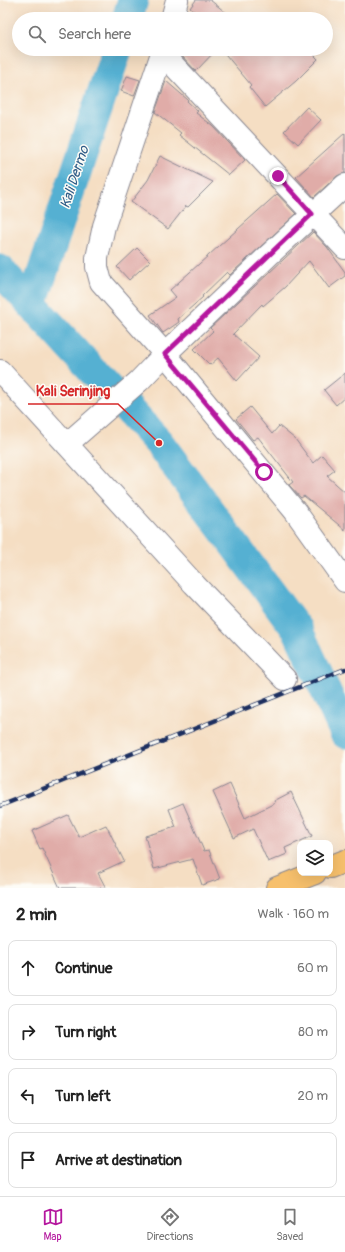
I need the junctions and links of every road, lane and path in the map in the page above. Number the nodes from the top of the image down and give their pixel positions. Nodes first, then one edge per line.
1 (177, 0) edge
2 (174, 12) edge
3 (161, 56) edge
4 (168, 56) edge
5 (345, 185) edge
6 (312, 214) junction
7 (345, 248) edge
8 (165, 354) junction
9 (4, 382) edge
10 (67, 444) junction
11 (345, 581) edge
12 (285, 679) dead end
13 (345, 861) edge
14 (333, 866) edge
15 (307, 876) edge
16 (277, 888) edge

1 - 2 street
3 - 8 street
4 - 6 street
5 - 6 street
6 - 7 street
6 - 8 street
8 - 10 street
8 - 11 street
9 - 10 street
10 - 12 street
13 - 14 highway
15 - 16 highway

